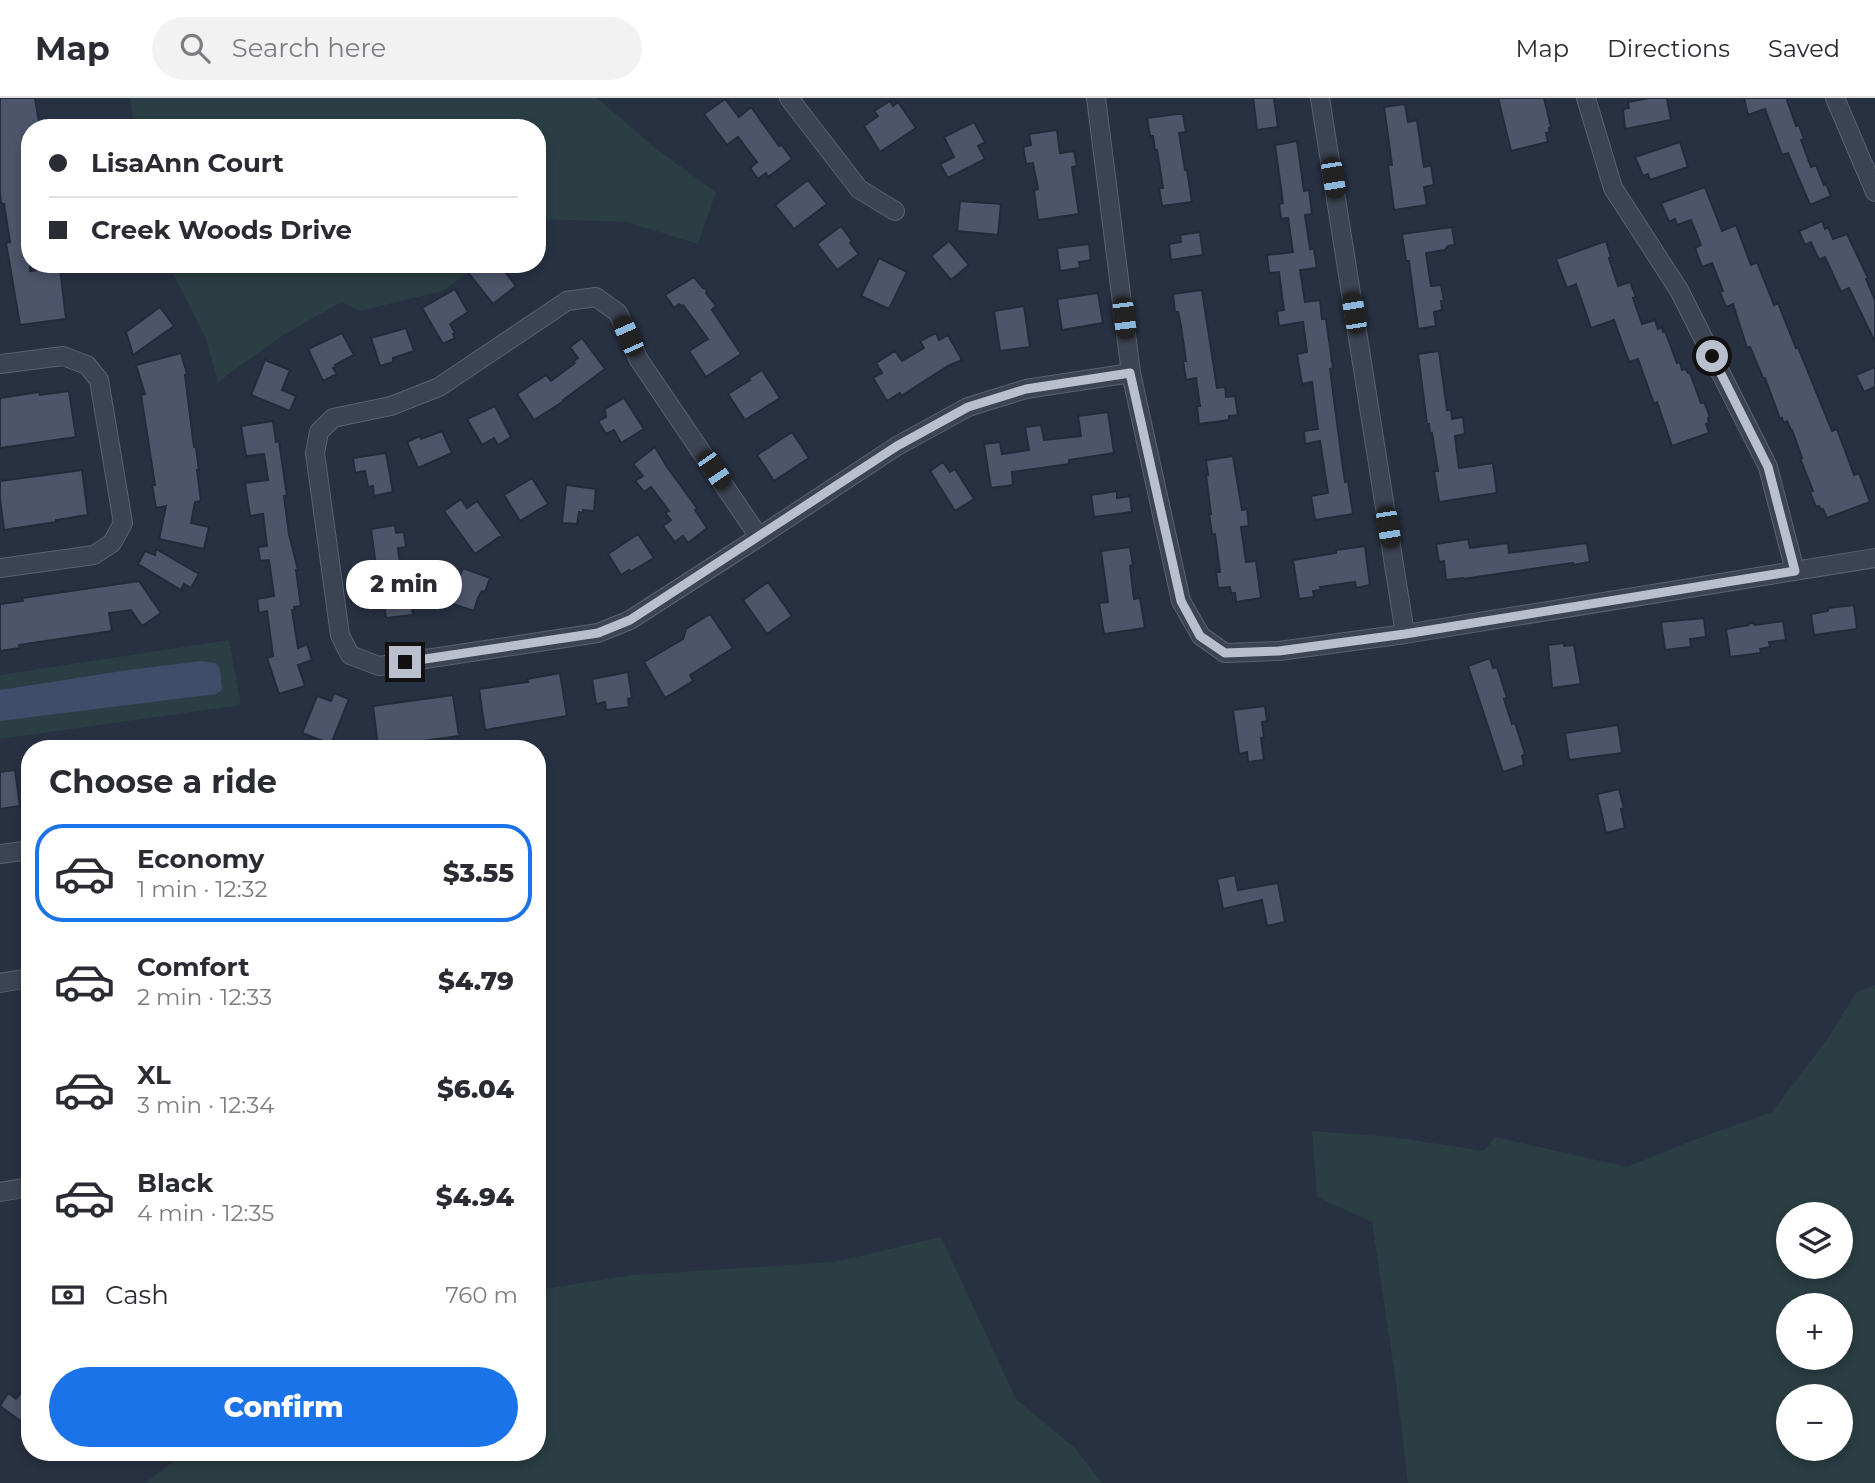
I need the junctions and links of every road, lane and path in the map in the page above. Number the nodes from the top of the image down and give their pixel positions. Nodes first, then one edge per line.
1 (789, 98) edge
2 (1096, 98) edge
3 (1320, 98) edge
4 (1586, 98) edge
5 (1835, 98) edge
6 (1875, 192) edge
7 (895, 211) dead end
8 (0, 364) edge
9 (1130, 373) junction
10 (759, 537) junction
11 (1875, 558) edge
12 (0, 568) edge
13 (1795, 571) junction
14 (1405, 634) junction
15 (21, 851) edge
16 (0, 854) edge
17 (21, 980) edge
18 (0, 983) edge
19 (21, 1188) edge
20 (0, 1192) edge

1 - 7 street
2 - 9 street
3 - 14 street
4 - 13 street
5 - 6 street
8 - 12 street
9 - 10 street
9 - 14 street
10 - 10 street
11 - 13 street
13 - 14 street
15 - 16 street
17 - 18 street
19 - 20 street

